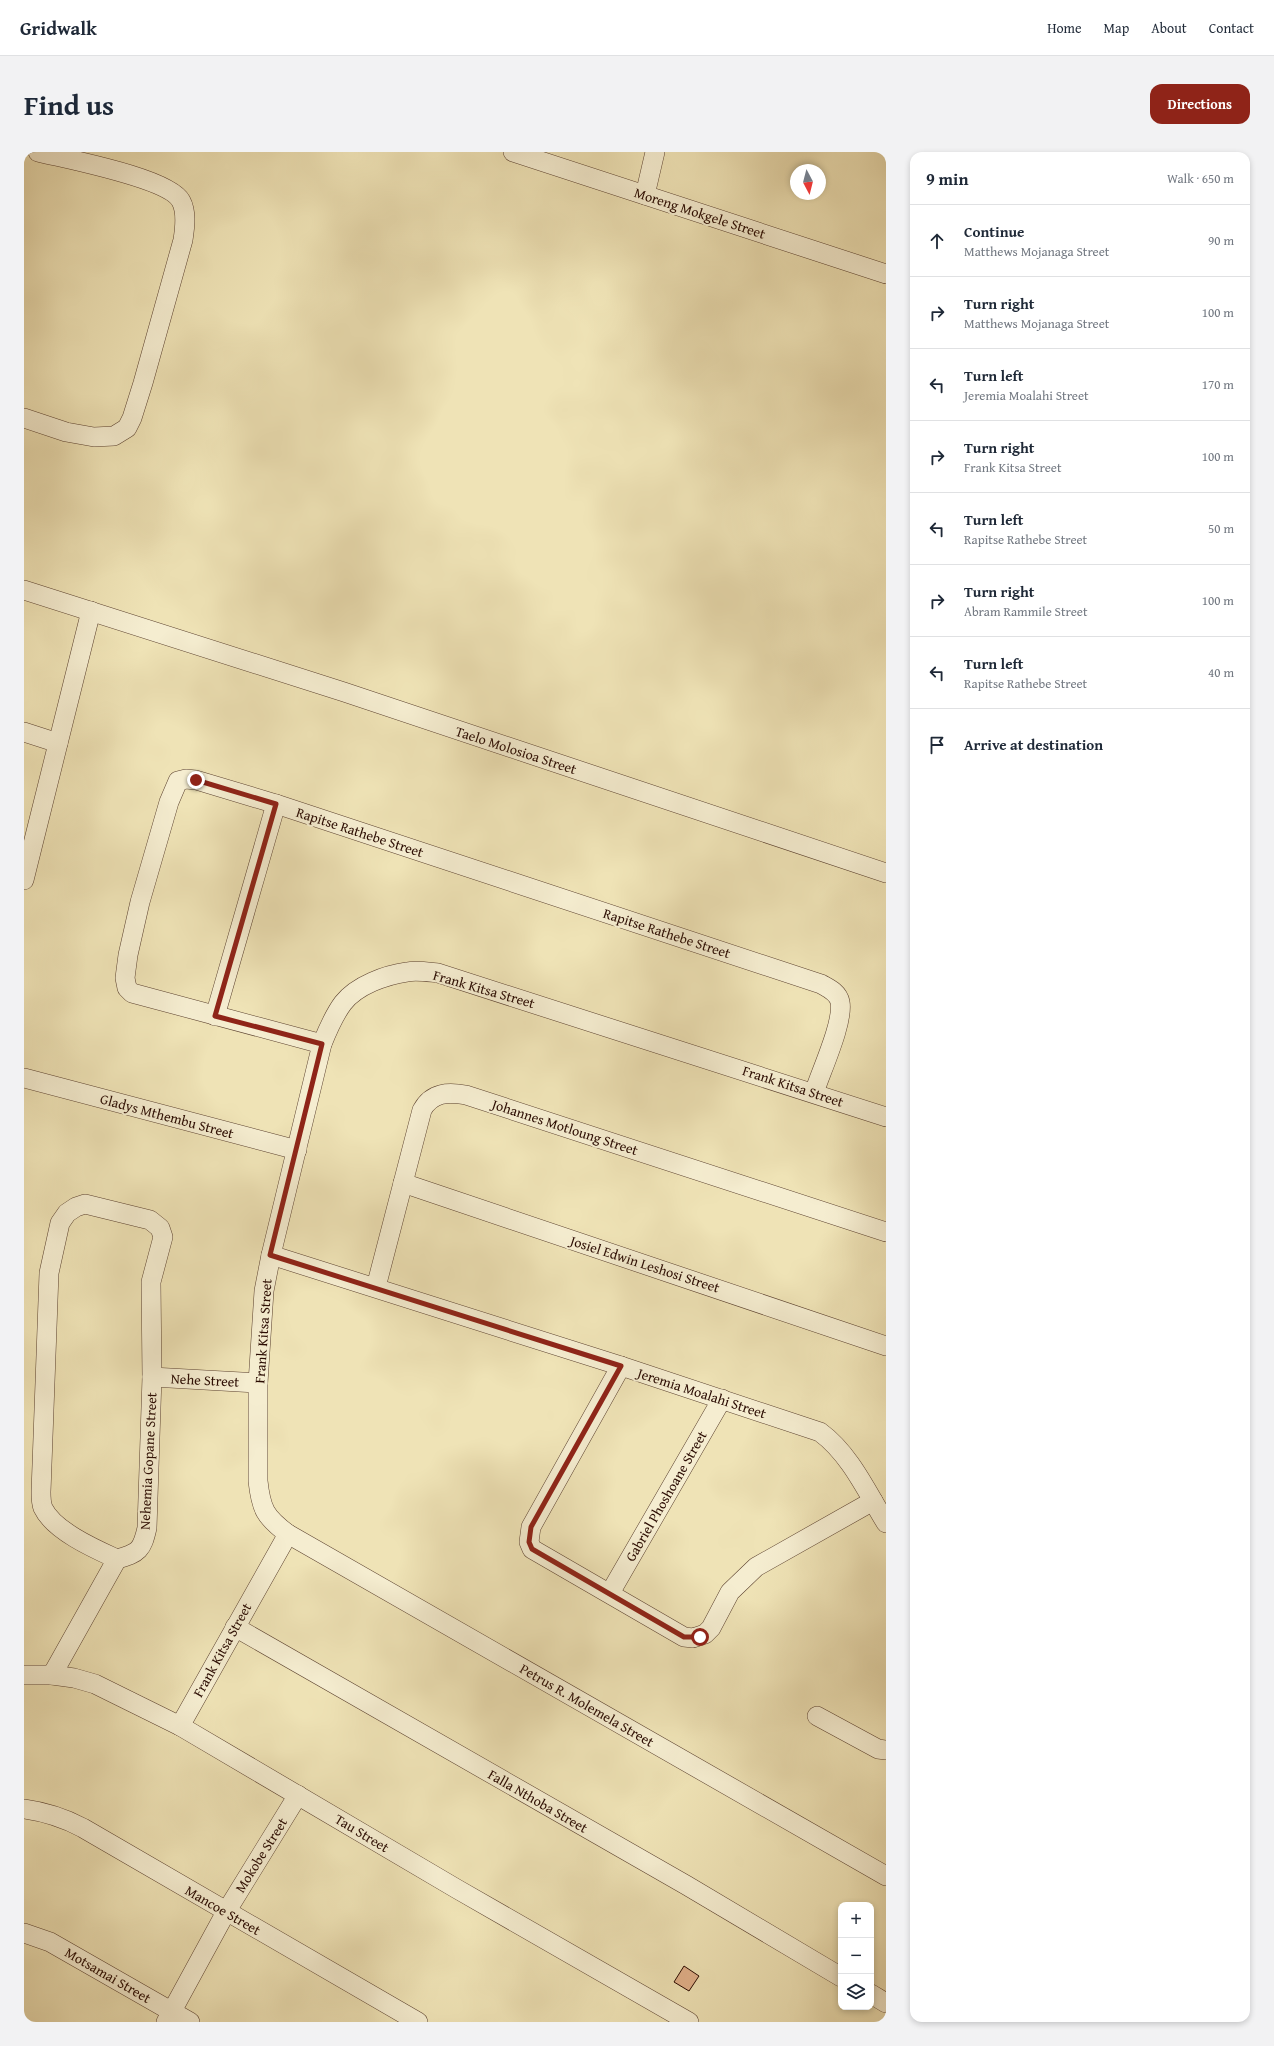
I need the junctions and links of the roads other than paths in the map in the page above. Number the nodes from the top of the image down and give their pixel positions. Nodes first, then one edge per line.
1 (38, 152) edge
2 (513, 152) edge
3 (655, 152) edge
4 (645, 194) junction
5 (886, 274) edge
6 (24, 418) edge
7 (24, 590) edge
8 (91, 611) junction
9 (24, 732) edge
10 (58, 743) junction
11 (276, 804) junction
12 (886, 872) edge
13 (24, 880) edge
14 (215, 1016) junction
15 (322, 1044) junction
16 (31, 1079) edge
17 (814, 1093) junction
18 (886, 1117) edge
19 (297, 1150) junction
20 (403, 1183) junction
21 (886, 1232) edge
22 (270, 1255) junction
23 (376, 1286) junction
24 (886, 1346) edge
25 (621, 1366) junction
26 (152, 1377) junction
27 (258, 1382) junction
28 (722, 1399) junction
29 (873, 1501) junction
30 (886, 1523) edge
31 (288, 1534) junction
32 (117, 1559) junction
33 (610, 1593) junction
34 (234, 1627) junction
35 (24, 1675) edge
36 (52, 1675) junction
37 (817, 1716) dead end
38 (180, 1726) junction
39 (886, 1750) edge
40 (298, 1795) junction
41 (24, 1809) edge
42 (886, 1876) edge
43 (226, 1912) junction
44 (24, 1933) edge
45 (838, 1975) edge
46 (874, 1996) edge
47 (886, 2003) edge
48 (169, 2017) edge
49 (190, 2022) edge
50 (418, 2022) edge
51 (689, 2022) edge

1 - 6 street
2 - 4 street, Moreng Mokgele Street
3 - 4 street
4 - 5 street, Moreng Mokgele Street
7 - 8 street, Taelo Molosioa Street
8 - 10 street
8 - 12 street, Taelo Molosioa Street
9 - 10 street
10 - 13 street
11 - 14 street
11 - 14 street, Rapitse Rathebe Street
11 - 17 street, Rapitse Rathebe Street
14 - 15 street, Rapitse Rathebe Street
15 - 17 street, Frank Kitsa Street
15 - 19 street, Frank Kitsa Street
16 - 19 street, Gladys Mthembu Street
17 - 18 street, Frank Kitsa Street
19 - 22 street, Frank Kitsa Street
20 - 21 street, Johannes Motloung Street
20 - 23 street, Johannes Motloung Street
20 - 24 street, Josiel Edwin Leshosi Street
22 - 23 street, Jeremia Moalahi Street
22 - 27 street, Frank Kitsa Street
23 - 25 street, Jeremia Moalahi Street
25 - 28 street, Jeremia Moalahi Street
25 - 33 street
26 - 27 street, Nehe Street
26 - 32 street, Nehemia Gopane Street
26 - 32 street, Nehemia Gopane Street
27 - 31 street, Frank Kitsa Street
28 - 29 street, Jeremia Moalahi Street
28 - 33 street, Gabriel Phoshoane Street
29 - 30 street, Jeremia Moalahi Street
29 - 33 street
31 - 34 street, Frank Kitsa Street
31 - 42 street, Petrus R. Molemela Street
32 - 36 street
34 - 38 street, Frank Kitsa Street
34 - 45 street, Falla Nthoba Street
35 - 36 street, Tau Street
36 - 38 street, Tau Street
37 - 39 street
38 - 40 street, Tau Street
40 - 43 street, Mokobe Street
40 - 51 street, Tau Street
41 - 43 street, Mancoe Street
43 - 48 street, Mokobe Street
43 - 50 street, Mancoe Street
44 - 48 street, Motsamai Street
46 - 47 street
48 - 49 street, Motsamai Street

